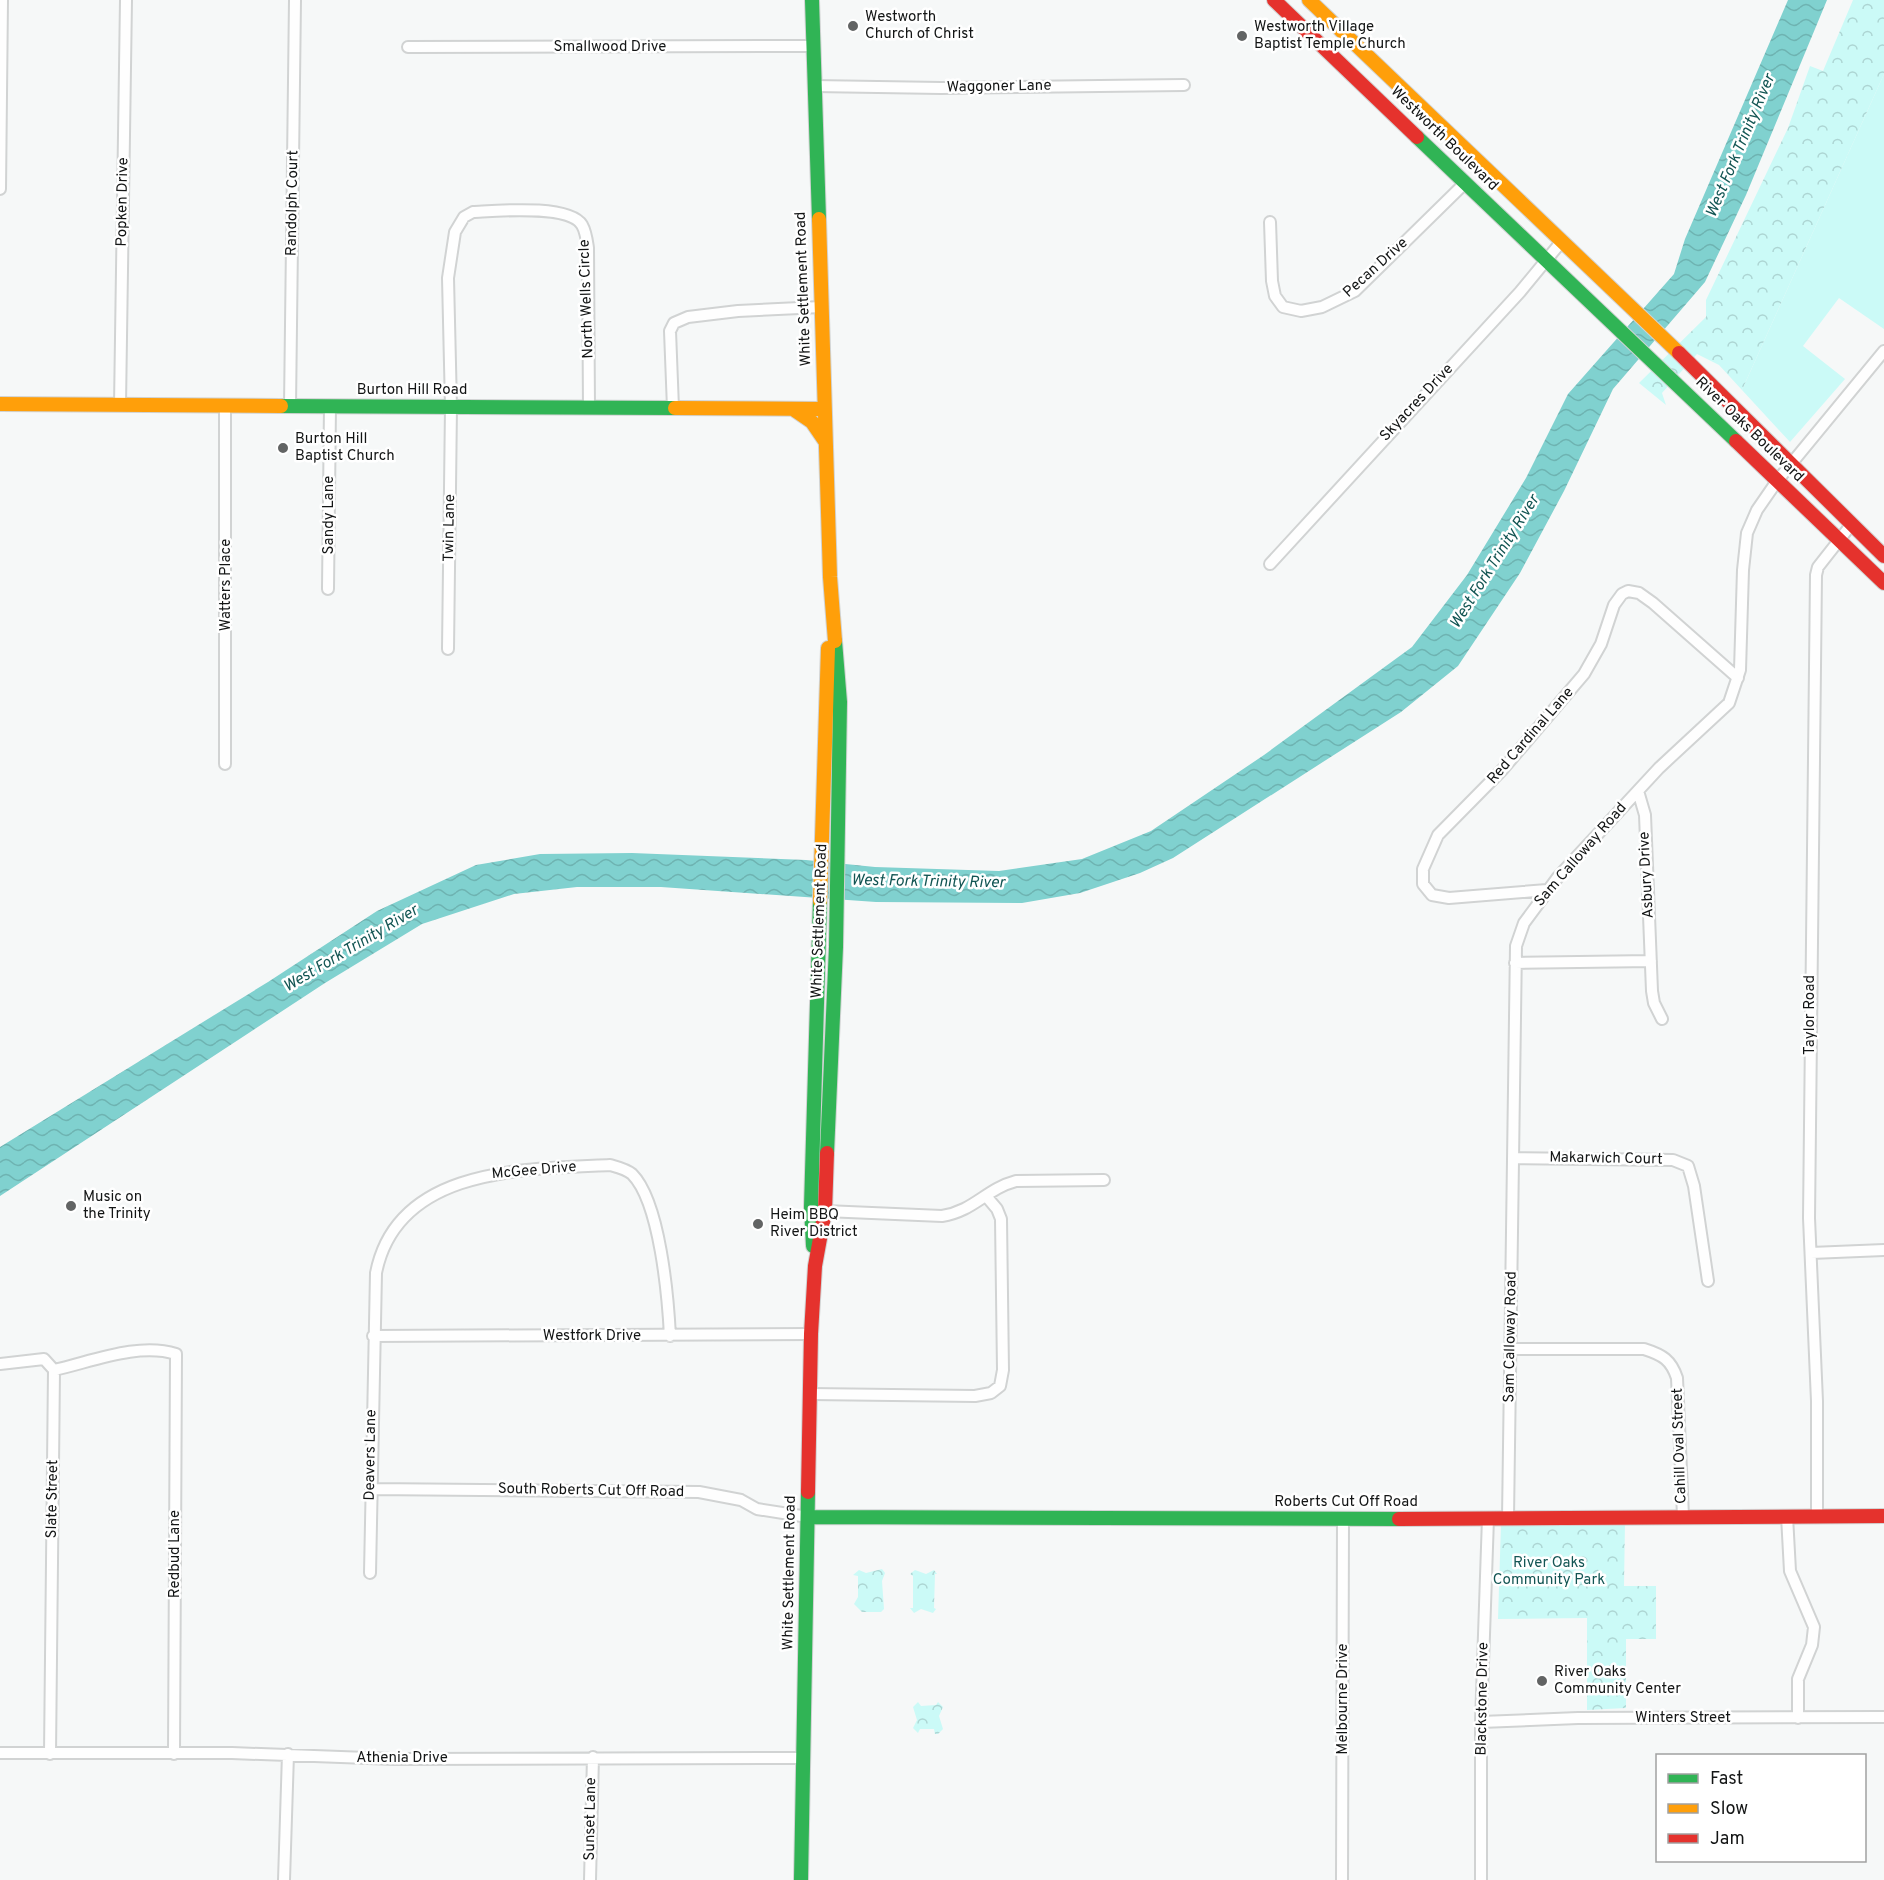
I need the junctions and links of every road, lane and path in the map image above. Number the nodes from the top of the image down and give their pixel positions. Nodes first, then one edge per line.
1 (2, 0) edge
2 (126, 0) edge
3 (295, 0) edge
4 (812, 0) edge
5 (1276, 0) edge
6 (1309, 0) edge
7 (812, 46) junction
8 (408, 47) dead end
9 (1184, 85) dead end
10 (813, 86) junction
11 (1465, 183) junction
12 (0, 189) edge
13 (1270, 222) dead end
14 (455, 232) joint
15 (1562, 241) junction
16 (1546, 259) junction
17 (1605, 282) joint
18 (1591, 301) joint
19 (821, 307) junction
20 (1884, 351) edge
21 (0, 404) edge
22 (120, 405) junction
23 (225, 405) junction
24 (290, 406) junction
25 (330, 406) junction
26 (451, 407) junction
27 (589, 408) junction
28 (673, 408) junction
29 (794, 409) junction
30 (824, 409) junction
31 (825, 441) junction
32 (1789, 466) junction
33 (1777, 481) junction
34 (1851, 525) junction
35 (1838, 540) junction
36 (1884, 556) edge
37 (1270, 564) dead end
38 (830, 577) junction
39 (1884, 584) edge
40 (328, 589) dead end
41 (448, 649) dead end
42 (1738, 678) junction
43 (225, 764) dead end
44 (1638, 791) junction
45 (1547, 890) junction
46 (1651, 961) junction
47 (1515, 963) junction
48 (1662, 1019) dead end
49 (1513, 1158) junction
50 (819, 1177) junction
51 (1104, 1180) dead end
52 (986, 1196) junction
53 (825, 1211) junction
54 (1884, 1250) edge
55 (1811, 1253) junction
56 (815, 1266) junction
57 (1708, 1281) dead end
58 (811, 1334) junction
59 (374, 1336) junction
60 (670, 1336) junction
61 (1510, 1350) junction
62 (0, 1364) edge
63 (54, 1370) junction
64 (810, 1394) junction
65 (371, 1489) junction
66 (1683, 1516) junction
67 (1787, 1516) junction
68 (1817, 1516) junction
69 (1884, 1516) edge
70 (808, 1517) junction
71 (1488, 1518) junction
72 (1508, 1518) junction
73 (1343, 1519) junction
74 (370, 1573) dead end
75 (1884, 1717) edge
76 (1798, 1718) junction
77 (1482, 1722) junction
78 (0, 1753) edge
79 (50, 1754) junction
80 (174, 1754) junction
81 (288, 1755) junction
82 (593, 1757) junction
83 (804, 1758) junction
84 (284, 1880) edge
85 (590, 1880) edge
86 (801, 1880) edge
87 (1342, 1880) edge
88 (1482, 1880) edge

1 - 12 street
2 - 22 street, Popken Drive
3 - 24 street, Randolph Court
4 - 7 main road, White Settlement Road
5 - 11 main road, Westworth Boulevard
6 - 15 main road, Westworth Boulevard
7 - 8 street, Smallwood Drive
7 - 10 main road, White Settlement Road
9 - 10 street, Waggoner Lane
10 - 19 main road, White Settlement Road
11 - 13 street, Pecan Drive
11 - 16 main road, Westworth Boulevard
14 - 26 street, Twin Lane
14 - 27 street, North Wells Circle
15 - 16 street, Skyacres Drive
15 - 17 main road, Westworth Boulevard
16 - 18 main road, Westworth Boulevard
16 - 37 street, Skyacres Drive
17 - 32 main road, River Oaks Boulevard
18 - 33 main road, River Oaks Boulevard
19 - 28 street
19 - 30 main road, White Settlement Road
20 - 32 street, Sam Calloway Road
21 - 22 main road, Burton Hill Road
22 - 23 main road, Burton Hill Road
23 - 24 main road, Burton Hill Road
23 - 43 street, Watters Place
24 - 25 main road, Burton Hill Road
25 - 26 main road, Burton Hill Road
25 - 40 street, Sandy Lane
26 - 27 main road, Burton Hill Road
26 - 41 street, Twin Lane
27 - 28 main road, Burton Hill Road
28 - 29 main road, Burton Hill Road
29 - 30 main road, Burton Hill Road
29 - 31 main road
30 - 31 main road, White Settlement Road
31 - 38 main road, White Settlement Road
32 - 33 street, Sam Calloway Road
32 - 34 main road, River Oaks Boulevard
33 - 35 main road, River Oaks Boulevard
33 - 42 street, Sam Calloway Road
34 - 35 street, Taylor Road
34 - 36 main road, River Oaks Boulevard
35 - 39 main road, River Oaks Boulevard
35 - 55 street, Taylor Road
38 - 50 main road, White Settlement Road
38 - 50 main road, White Settlement Road
42 - 44 street, Sam Calloway Road
42 - 45 street, Red Cardinal Lane
44 - 45 street, Sam Calloway Road
44 - 46 street, Asbury Drive
45 - 47 street, Sam Calloway Road
46 - 47 street
46 - 48 street, Asbury Drive
47 - 49 street, Sam Calloway Road
49 - 57 street, Makarwich Court
49 - 61 street, Sam Calloway Road
50 - 53 main road, White Settlement Road
50 - 56 main road, White Settlement Road
51 - 52 street
52 - 53 street
52 - 64 street
53 - 56 main road, White Settlement Road
54 - 55 street
55 - 68 street, Taylor Road
56 - 58 main road, White Settlement Road
58 - 60 street, Westfork Drive
58 - 64 main road, White Settlement Road
59 - 60 street, Westfork Drive
59 - 60 street, McGee Drive
59 - 65 street, Deavers Lane
61 - 66 street, Cahill Oval Street
61 - 72 street, Sam Calloway Road
62 - 63 street
63 - 79 street, Slate Street
63 - 80 street, Redbud Lane
64 - 70 main road, White Settlement Road
65 - 70 street, South Roberts Cut Off Road
65 - 74 street, Deavers Lane
66 - 67 main road, Roberts Cut Off Road
66 - 72 main road, Roberts Cut Off Road
67 - 68 main road, Roberts Cut Off Road
67 - 76 street
68 - 69 main road, Roberts Cut Off Road
70 - 73 main road, Roberts Cut Off Road
70 - 83 main road, White Settlement Road
71 - 72 main road, Roberts Cut Off Road
71 - 73 main road, Roberts Cut Off Road
71 - 77 street, Blackstone Drive
73 - 87 street, Melbourne Drive
75 - 76 street, Winters Street
76 - 77 street, Winters Street
77 - 88 street, Blackstone Drive
78 - 79 street, Athenia Drive
79 - 80 street, Athenia Drive
80 - 81 street, Athenia Drive
81 - 82 street, Athenia Drive
81 - 84 street
82 - 83 street, Athenia Drive
82 - 85 street, Sunset Lane
83 - 86 main road, White Settlement Road

